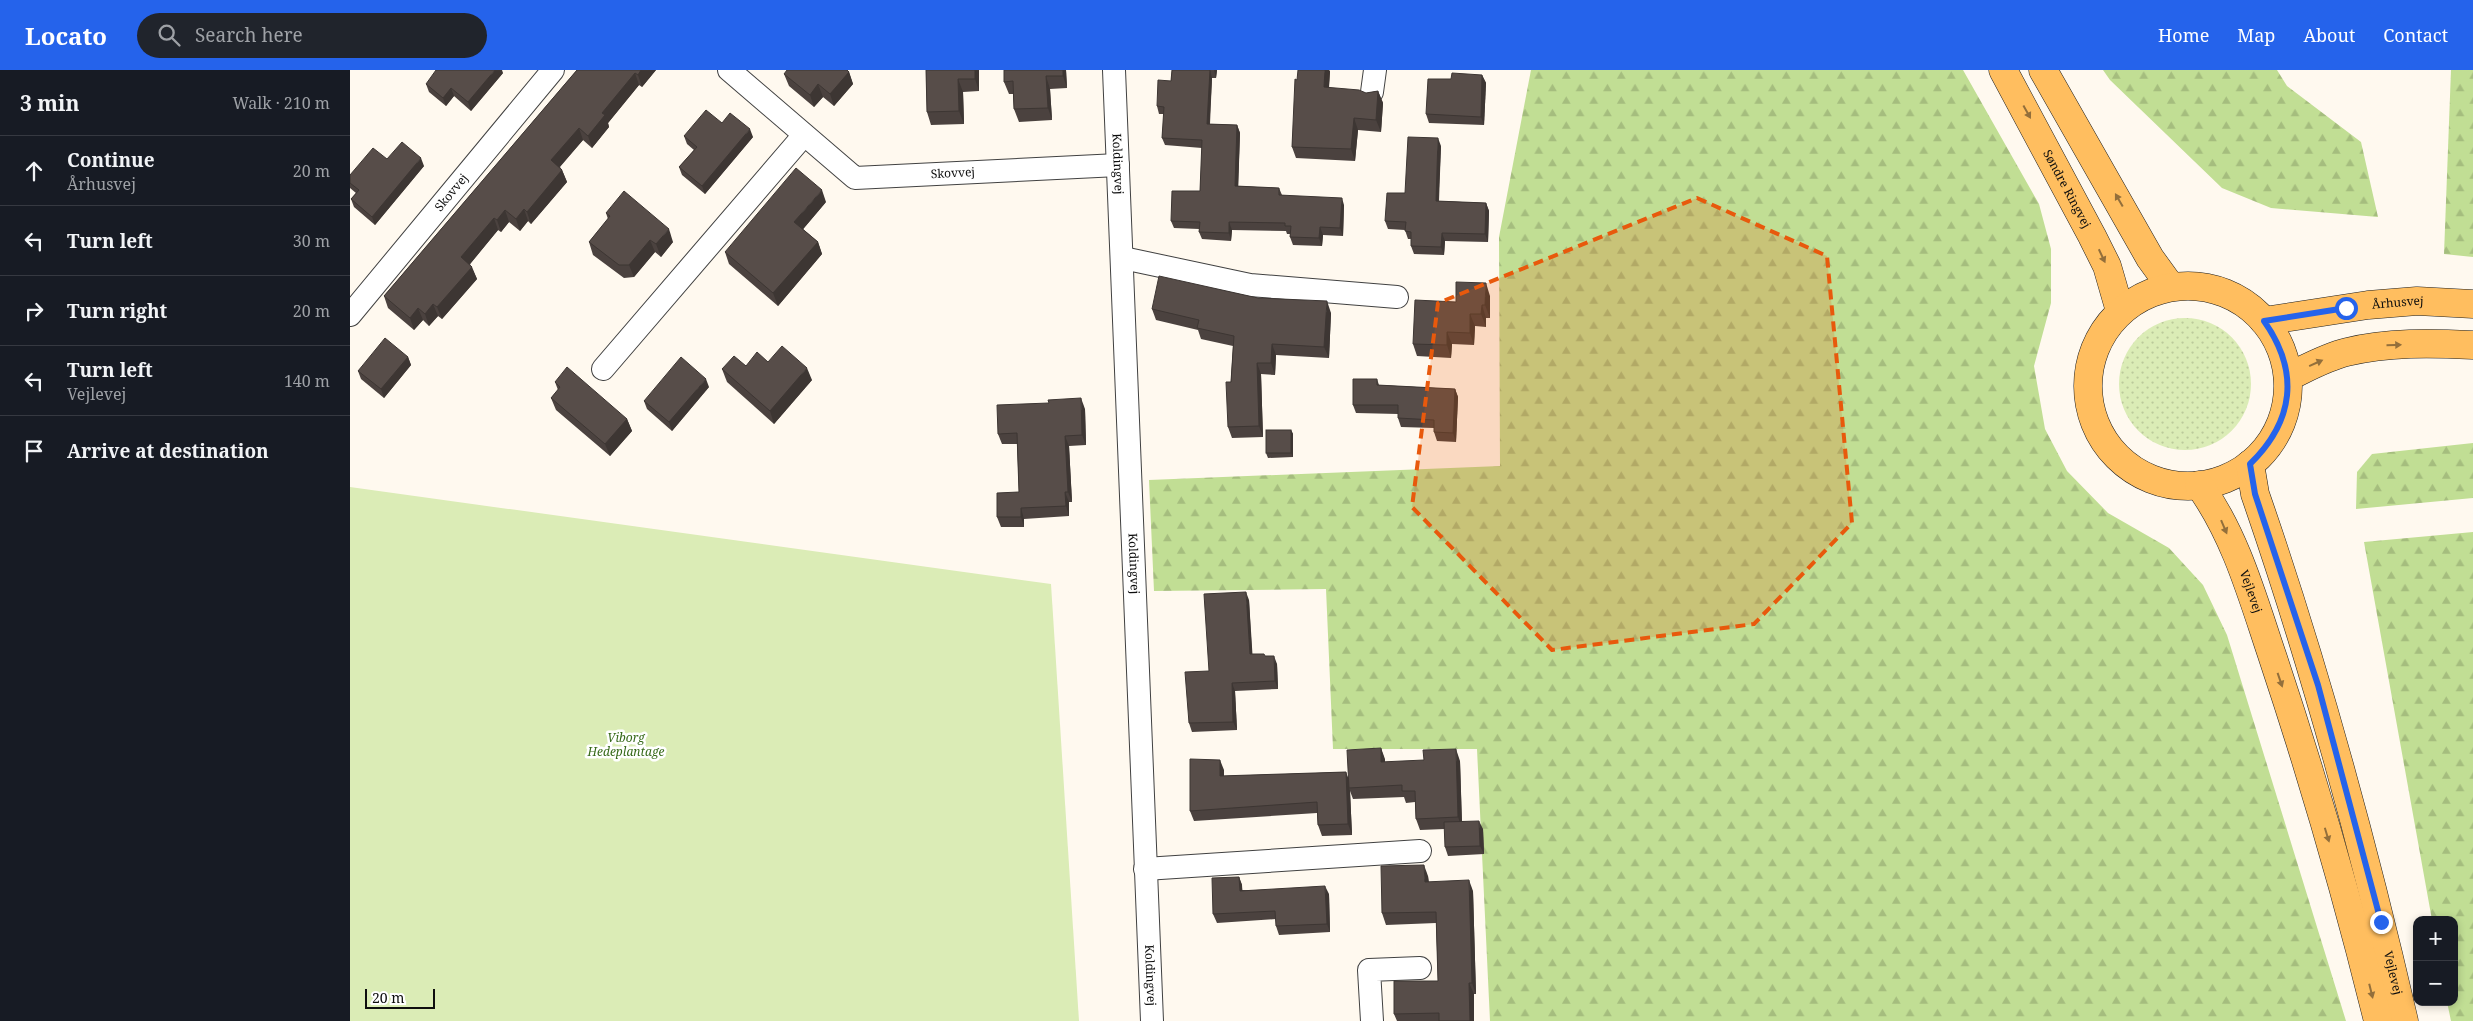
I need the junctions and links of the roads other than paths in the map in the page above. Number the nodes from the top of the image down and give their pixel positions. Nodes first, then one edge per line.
1 (553, 70) edge
2 (729, 70) edge
3 (1114, 70) edge
4 (1375, 70) edge
5 (2003, 70) edge
6 (2043, 70) edge
7 (1372, 92) edge
8 (804, 135) junction
9 (1118, 165) junction
10 (1123, 258) junction
11 (2171, 287) junction
12 (1397, 296) dead end
13 (2473, 304) edge
14 (2120, 311) junction
15 (350, 315) edge
16 (2264, 321) junction
17 (2473, 345) edge
18 (603, 369) dead end
19 (2288, 378) junction
20 (2250, 464) junction
21 (2199, 485) junction
22 (1420, 851) dead end
23 (1145, 870) junction
24 (1420, 968) dead end
25 (1152, 1021) edge
26 (1372, 1021) edge
27 (2378, 1021) edge
28 (2404, 1021) edge

1 - 15 street, Skovvej
2 - 8 street, Skovvej
3 - 9 street, Koldingvej
4 - 7 street
5 -> 14 main road, Søndre Ringvej
11 -> 6 main road
8 - 9 street, Skovvej
8 - 18 street
9 - 10 street, Koldingvej
10 - 12 street
10 - 23 street, Koldingvej
11 - 14 main road
11 - 16 main road
13 - 16 main road, Århusvej
14 - 21 main road
16 - 19 main road
19 -> 17 main road
19 - 20 main road
20 - 21 main road
20 - 28 main road, Vejlevej
21 -> 27 main road, Vejlevej
22 - 23 street
23 - 25 street, Koldingvej
24 - 26 street

